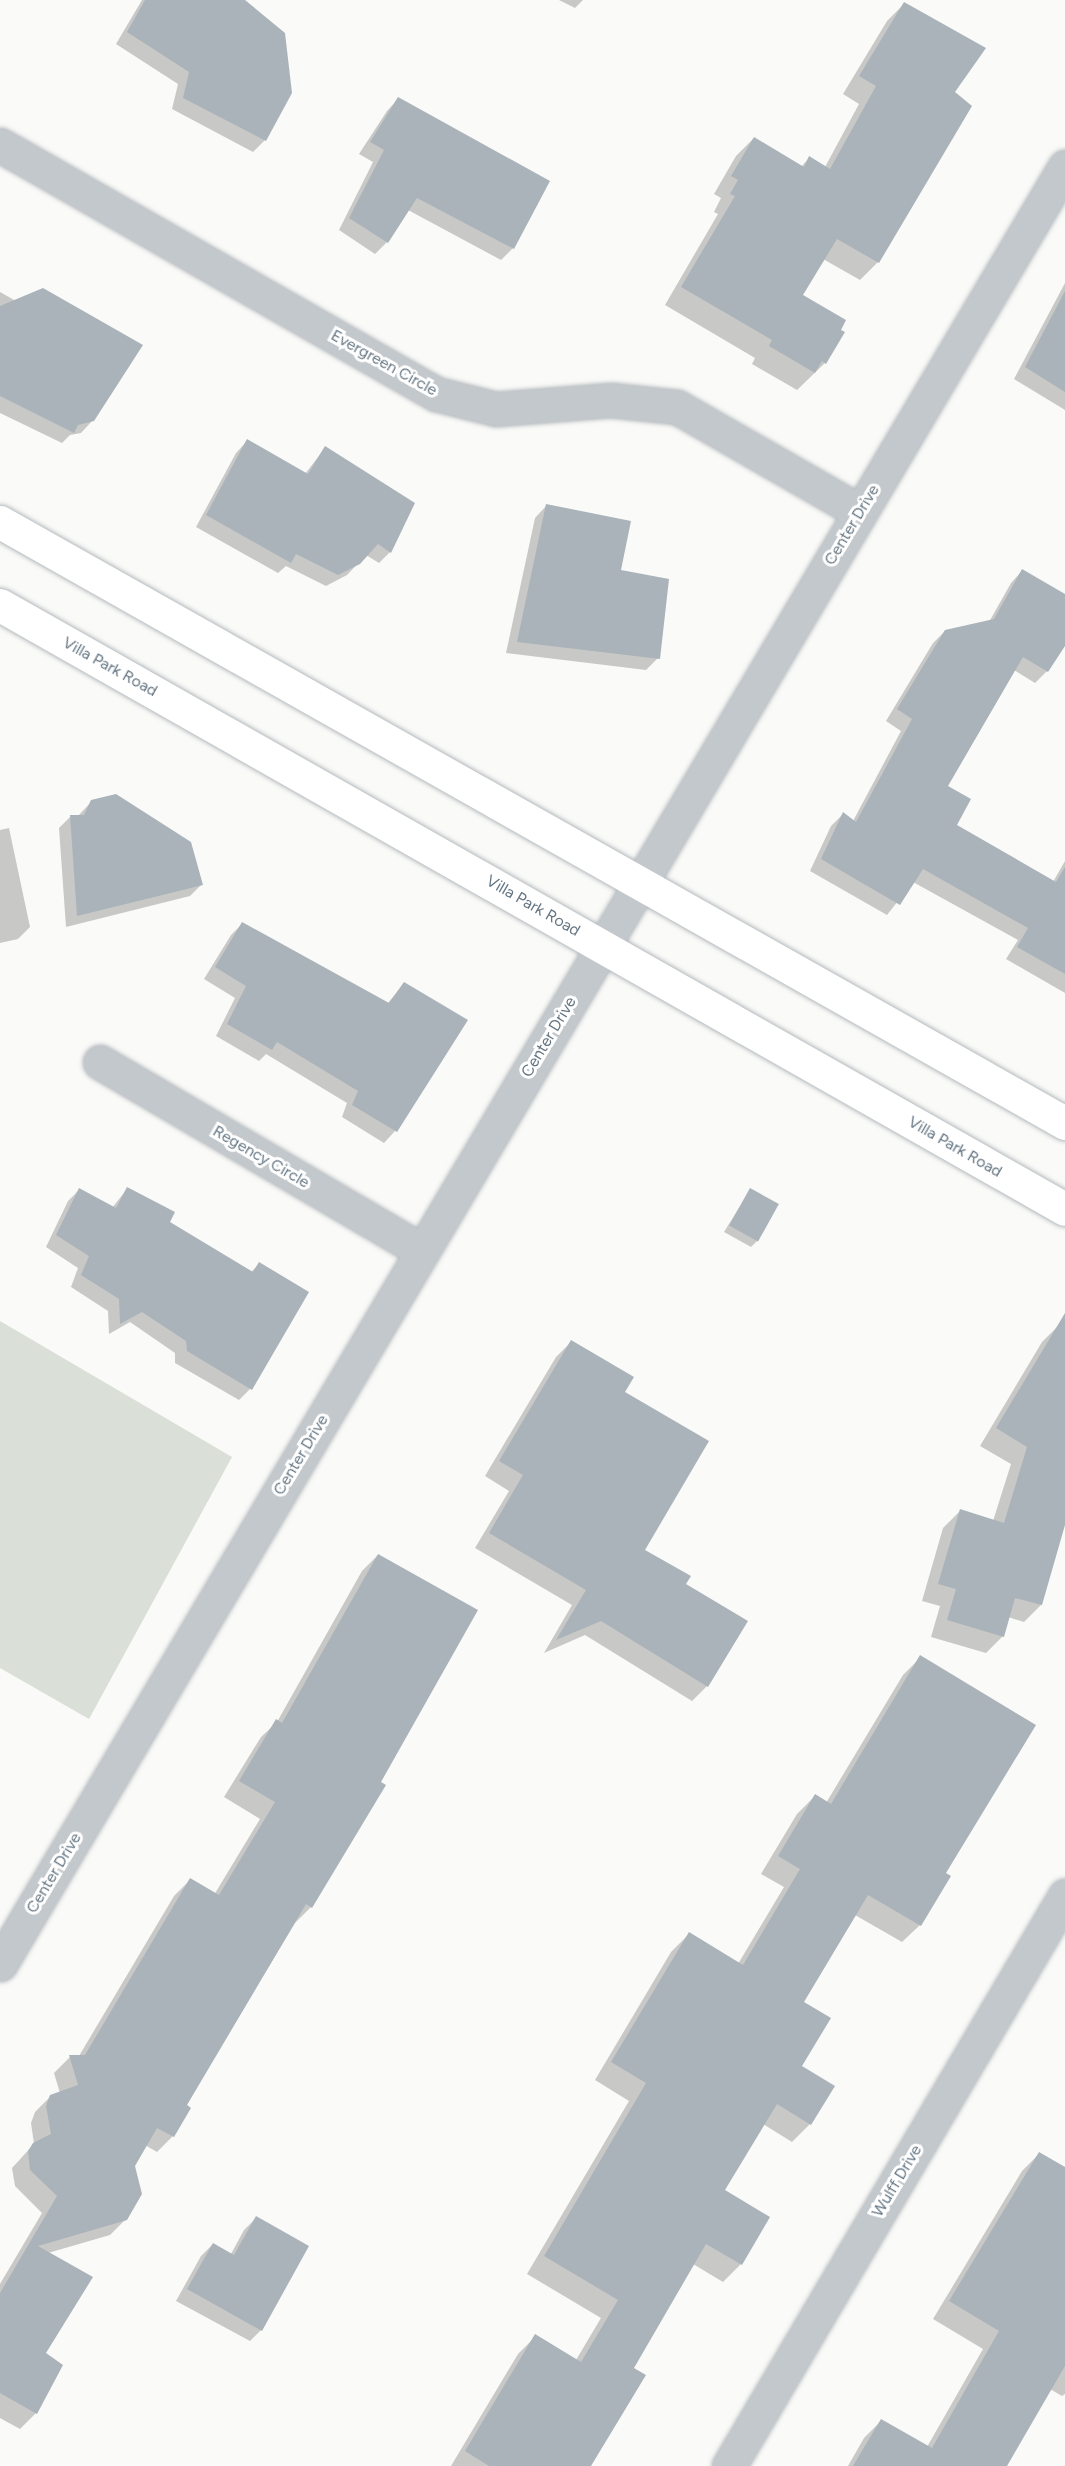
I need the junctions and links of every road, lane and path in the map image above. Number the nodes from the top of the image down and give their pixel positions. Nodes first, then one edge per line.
1 (0, 145) edge
2 (1065, 167) edge
3 (860, 512) junction
4 (0, 522) edge
5 (0, 605) edge
6 (639, 884) junction
7 (603, 946) junction
8 (99, 1062) dead end
9 (1065, 1124) edge
10 (1061, 1198) edge
11 (423, 1251) junction
12 (1065, 1896) edge
13 (0, 1964) edge
14 (729, 2466) edge

1 - 3 street, Evergreen Circle
2 - 3 street, Center Drive
3 - 6 street, Center Drive
4 - 6 main road
5 - 7 main road, Villa Park Road
6 - 7 street, Center Drive
6 - 9 main road
7 - 10 main road, Villa Park Road
7 - 11 street, Center Drive
8 - 11 street, Regency Circle
11 - 13 street, Center Drive
12 - 14 street, Wulff Drive

